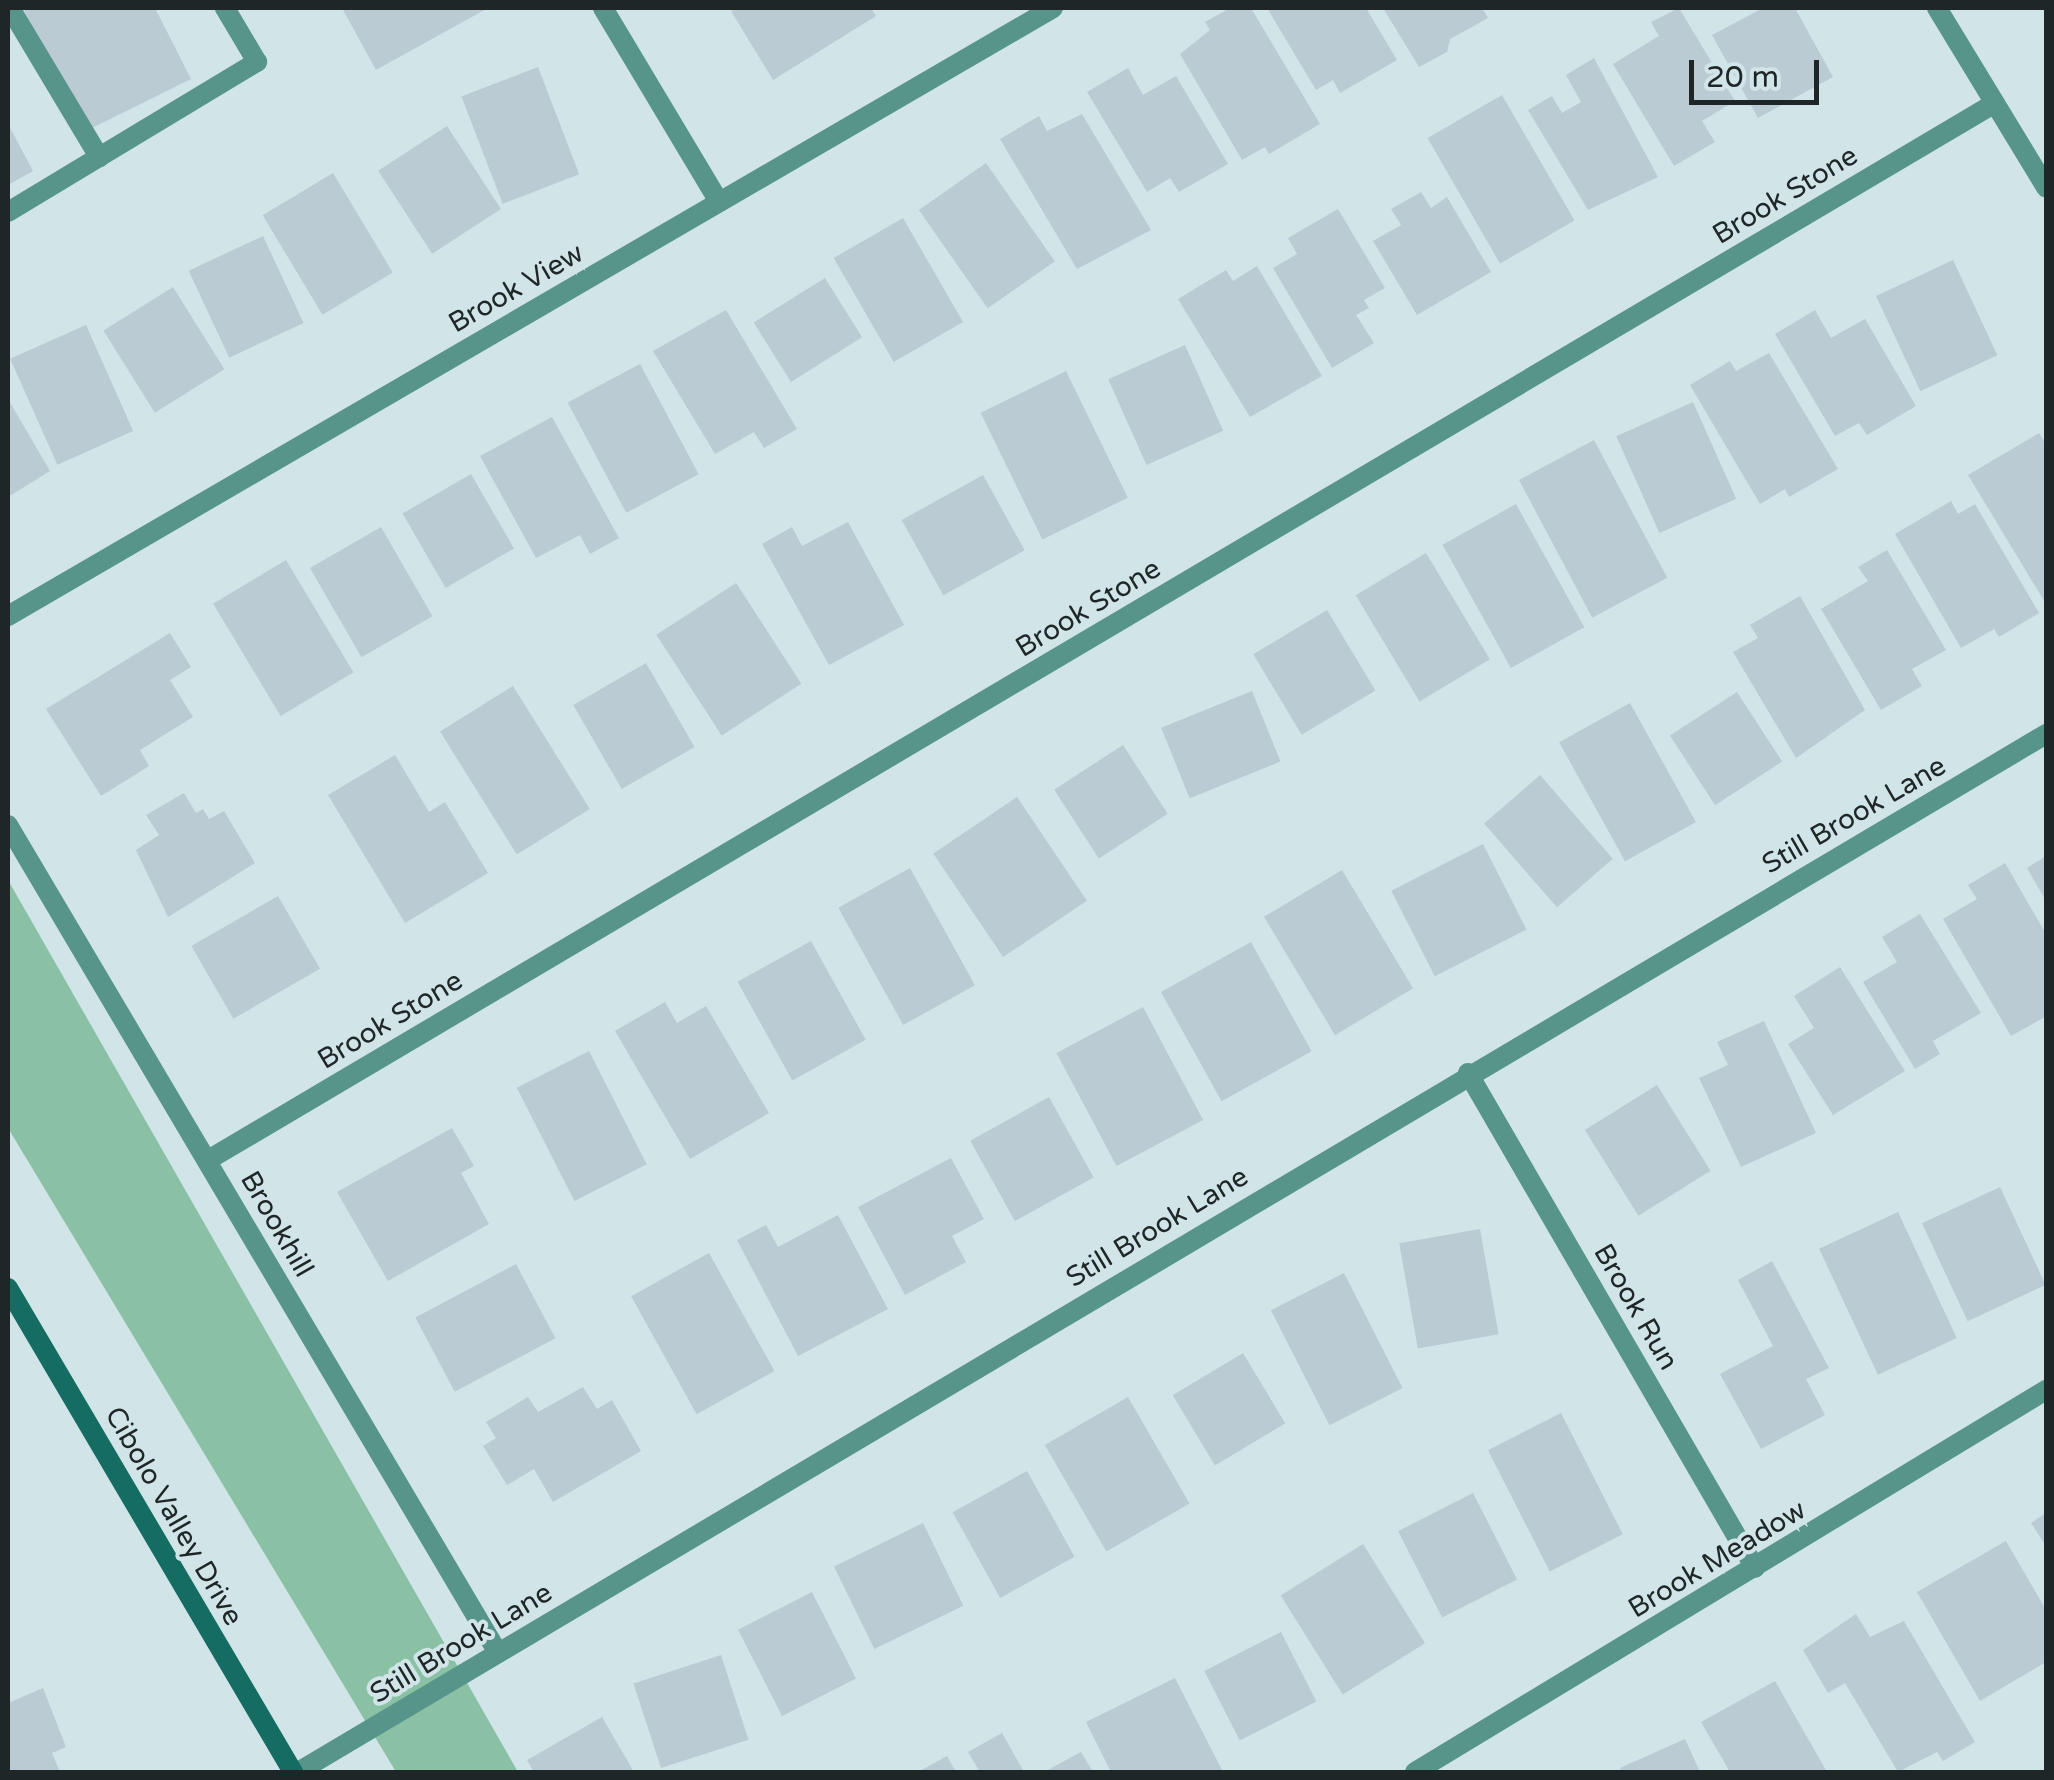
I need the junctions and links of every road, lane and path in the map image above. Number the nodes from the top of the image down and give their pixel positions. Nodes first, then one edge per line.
1 (10, 8) edge
2 (225, 8) edge
3 (603, 8) edge
4 (1053, 8) edge
5 (1936, 8) edge
6 (1996, 102) junction
7 (99, 156) junction
8 (2046, 187) edge
9 (719, 202) junction
10 (8, 212) edge
11 (8, 616) edge
12 (2046, 734) edge
13 (8, 824) edge
14 (1468, 1073) junction
15 (208, 1160) junction
16 (8, 1288) edge
17 (2046, 1390) edge
18 (1756, 1568) junction
19 (498, 1653) junction
20 (295, 1772) edge
21 (1416, 1772) edge

1 - 7 street
2 - 7 street
3 - 9 street
4 - 9 street, Brook View
5 - 6 street
6 - 8 street
6 - 15 street, Brook Stone
7 - 10 street
9 - 11 street, Brook View
12 - 14 street, Still Brook Lane
13 - 15 street, Brookhill
14 - 18 street, Brook Run
14 - 19 street, Still Brook Lane
15 - 19 street, Brookhill
16 - 20 main road, Cibolo Valley Drive
17 - 18 street, Brook Meadow
18 - 21 street, Brook Meadow
19 - 20 street, Still Brook Lane

